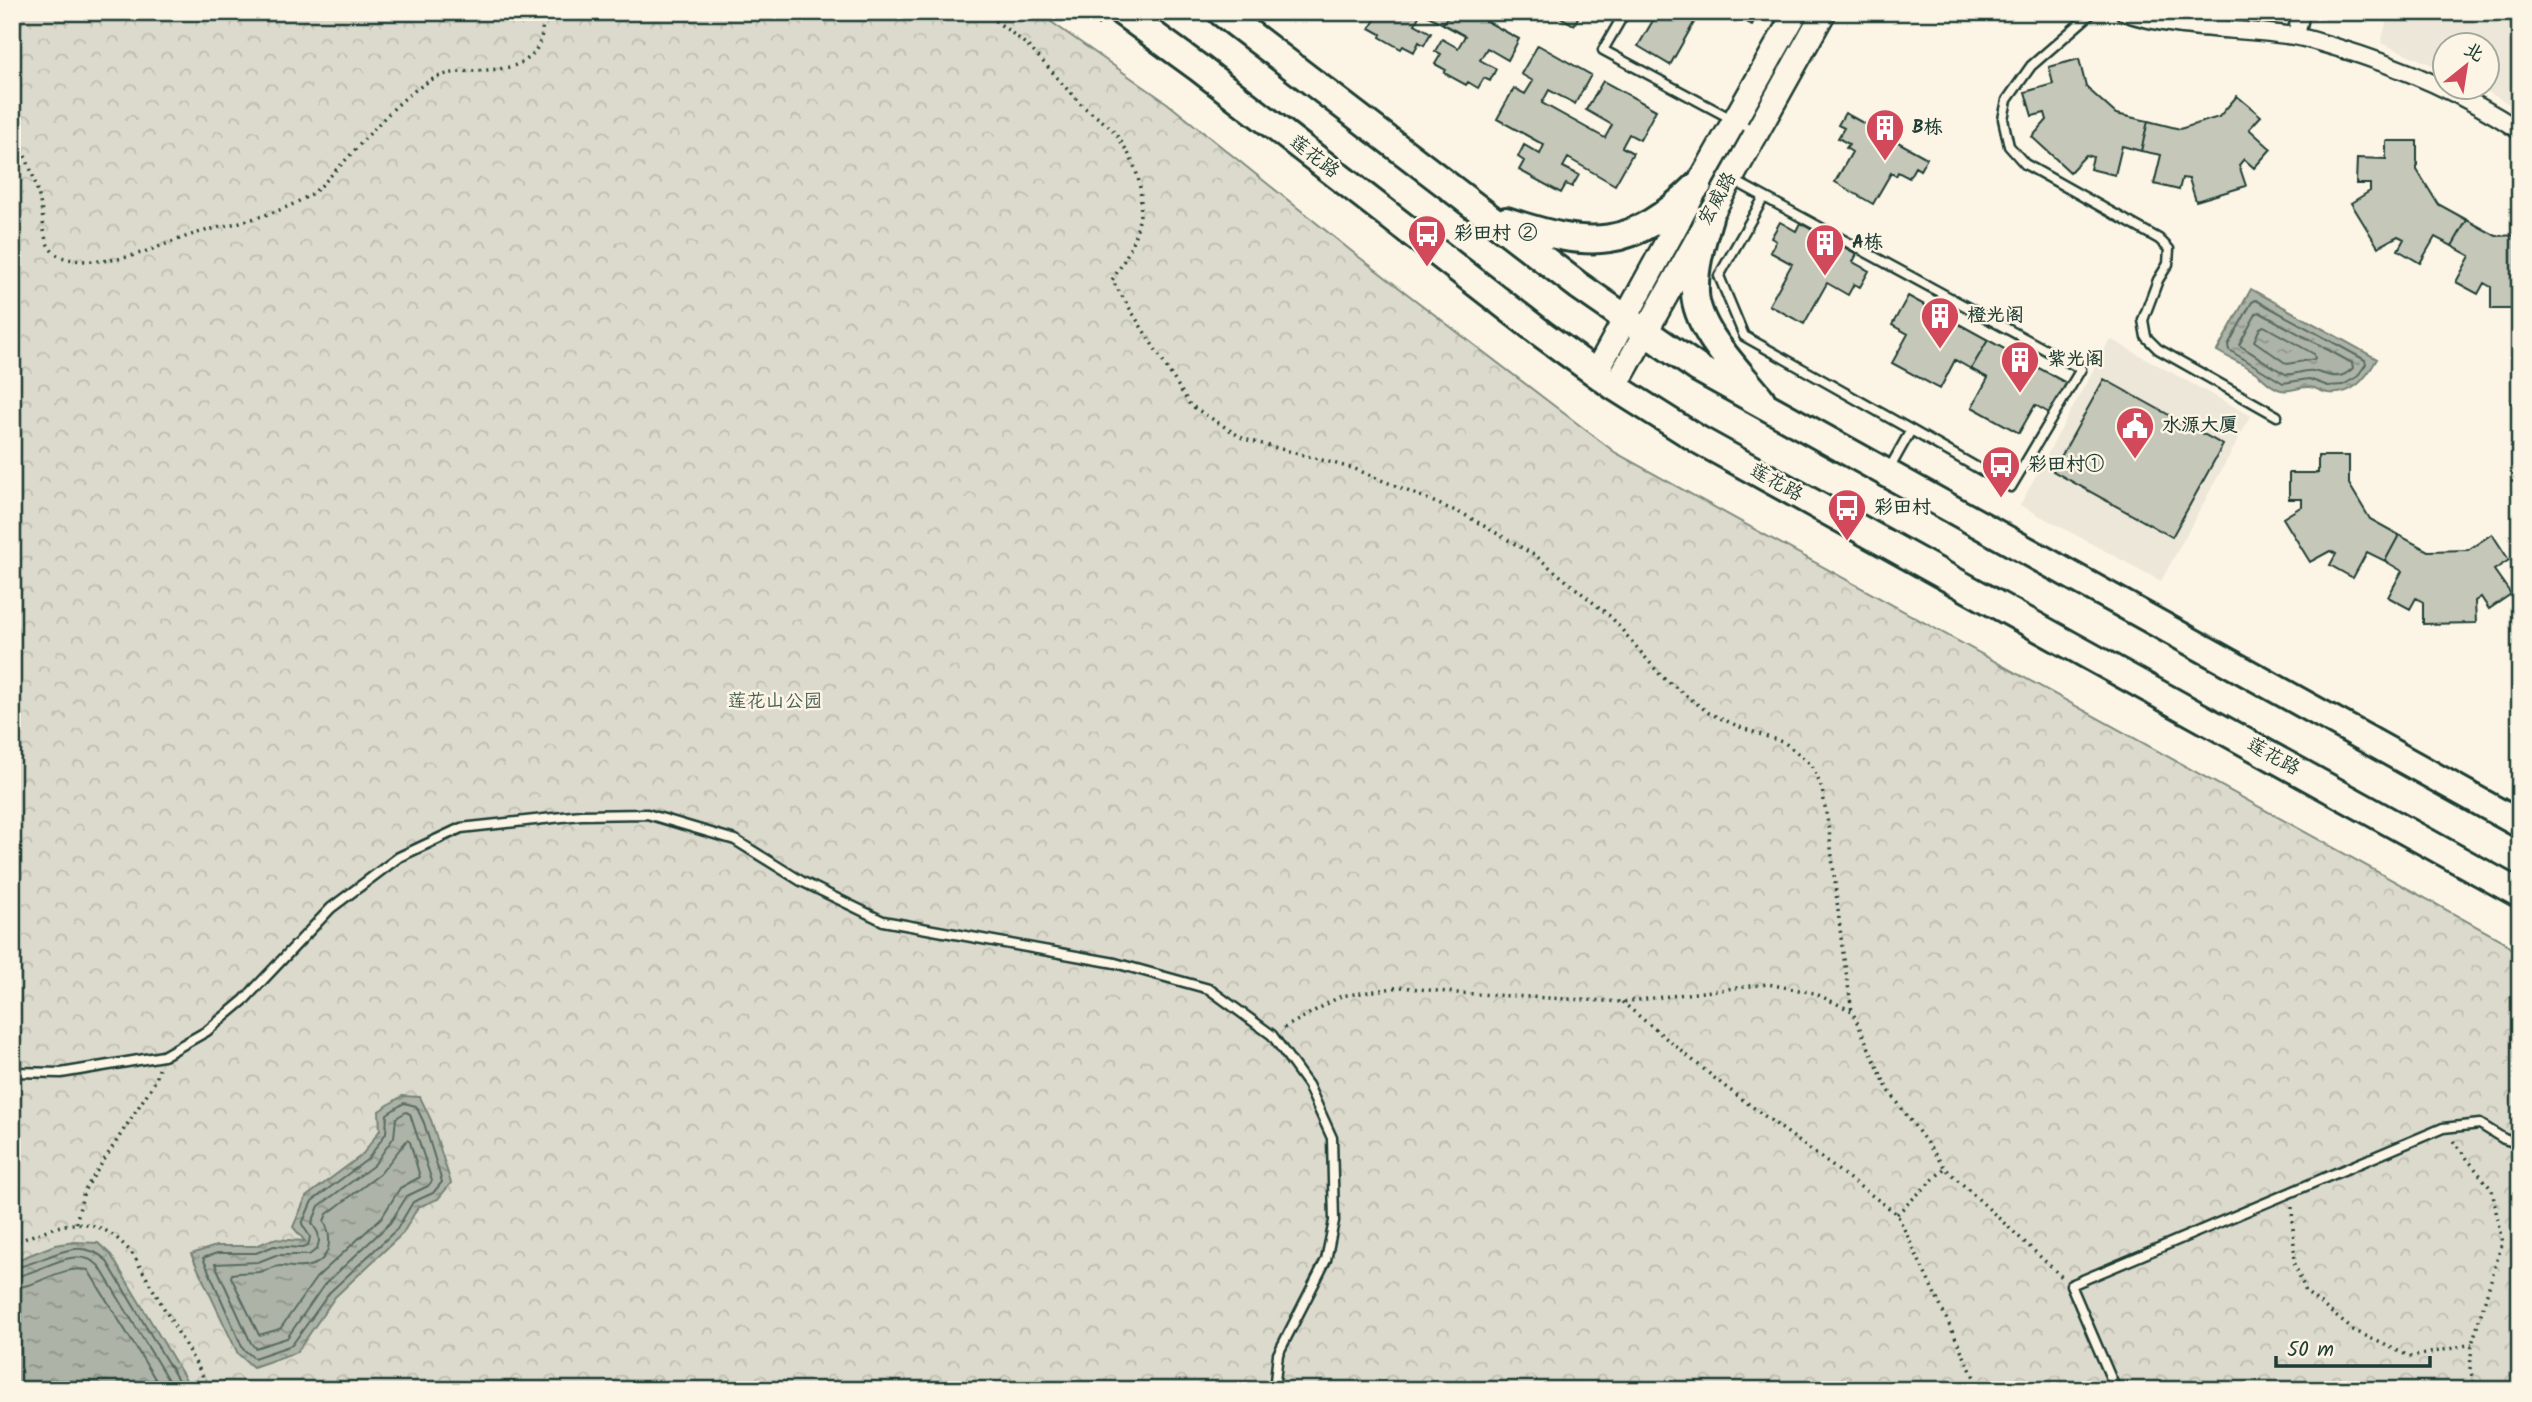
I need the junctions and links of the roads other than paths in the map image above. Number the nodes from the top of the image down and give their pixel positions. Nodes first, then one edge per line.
1 (1122, 12) edge
2 (1221, 12) edge
3 (1625, 12) edge
4 (1796, 12) edge
5 (1824, 12) edge
6 (2093, 12) edge
7 (2124, 12) edge
8 (2301, 12) edge
9 (2296, 36) junction
10 (1734, 120) junction
11 (2520, 131) edge
12 (1756, 132) junction
13 (1730, 178) junction
14 (1698, 185) junction
15 (1765, 197) junction
16 (1488, 215) junction
17 (1709, 217) junction
18 (1635, 326) junction
19 (1605, 380) junction
20 (1768, 408) junction
21 (2277, 416) dead end
22 (1911, 430) junction
23 (1886, 473) junction
24 (2520, 824) edge
25 (2492, 878) junction
26 (2520, 888) edge
27 (2520, 894) edge
28 (12, 1072) edge
29 (2520, 1144) edge
30 (1273, 1390) edge
31 (2116, 1390) edge

1 - 19 main road, 莲花路
2 - 16 main road
3 - 10 lane
4 - 10 street, 宏威路
5 - 12 street, 宏威路
6 - 21 lane
7 - 9 street
8 - 9 street
9 - 11 street
10 - 12 lane
10 - 14 street, 宏威路
12 - 13 street, 宏威路
13 - 15 lane
13 - 17 street, 宏威路
14 - 16 main road
14 - 18 street, 宏威路
15 - 22 lane
15 - 22 lane
16 - 18 main road
17 - 18 street, 宏威路
17 - 20 main road
18 - 19 street, 宏威路
18 - 20 main road
19 - 25 main road, 莲花路
20 - 23 main road
22 - 23 lane
23 - 24 main road
25 - 26 street
25 - 27 main road, 莲花路
28 - 30 lane
29 - 31 lane

